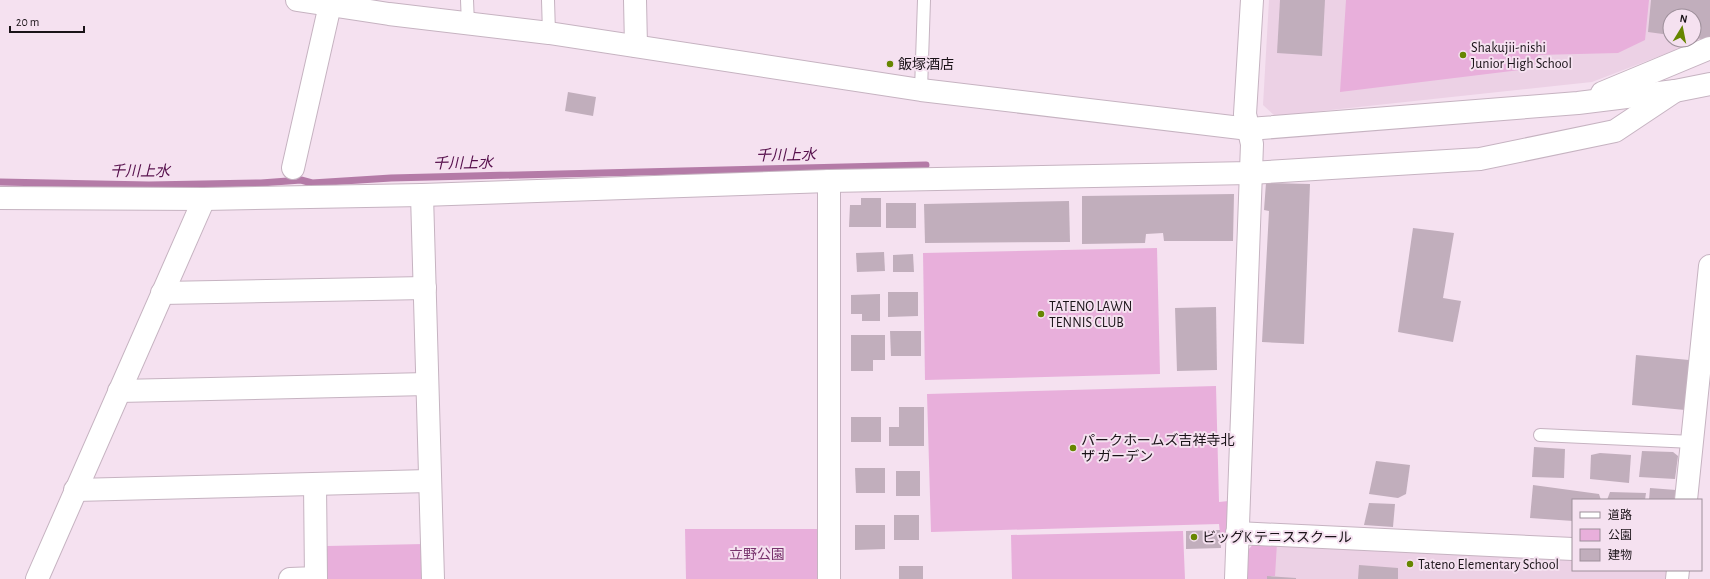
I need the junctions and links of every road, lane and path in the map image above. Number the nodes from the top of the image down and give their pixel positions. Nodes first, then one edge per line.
1 (467, 0) edge
2 (548, 0) edge
3 (635, 0) edge
4 (924, 0) edge
5 (1252, 0) edge
6 (311, 2) edge
7 (389, 7) edge
8 (468, 24) junction
9 (549, 33) junction
10 (636, 46) junction
11 (1710, 48) edge
12 (1710, 84) edge
13 (921, 90) junction
14 (1675, 91) junction
15 (1578, 103) junction
16 (1249, 129) junction
17 (293, 168) dead end
18 (1250, 174) junction
19 (829, 181) junction
20 (422, 195) junction
21 (0, 198) edge
22 (204, 200) junction
23 (1710, 266) edge
24 (425, 288) junction
25 (162, 293) junction
26 (1707, 328) edge
27 (427, 384) junction
28 (119, 391) junction
29 (1540, 435) dead end
30 (1692, 442) junction
31 (429, 481) junction
32 (315, 484) junction
33 (75, 490) junction
34 (1686, 499) edge
35 (1237, 533) junction
36 (1572, 550) edge
37 (37, 579) edge
38 (290, 579) edge
39 (433, 579) edge
40 (829, 579) edge
41 (1236, 579) edge

1 - 8 lane
2 - 9 lane
3 - 10 street
4 - 13 lane
5 - 16 street
6 - 7 street
6 - 17 street
7 - 8 street
8 - 9 street
9 - 10 street
10 - 13 street
11 - 15 street
12 - 14 street
13 - 16 street
14 - 15 street
14 - 18 street
15 - 16 street
16 - 18 street
18 - 19 street
18 - 35 street
19 - 20 street
19 - 40 street
20 - 22 street
20 - 24 street
21 - 22 street
22 - 25 street
23 - 26 street
24 - 25 street
24 - 27 street
25 - 28 street
26 - 30 street
27 - 28 street
27 - 31 street
28 - 33 street
29 - 30 lane
30 - 34 street
31 - 32 street
31 - 39 street
32 - 33 street
32 - 38 street
33 - 37 street
35 - 36 street
35 - 41 street

